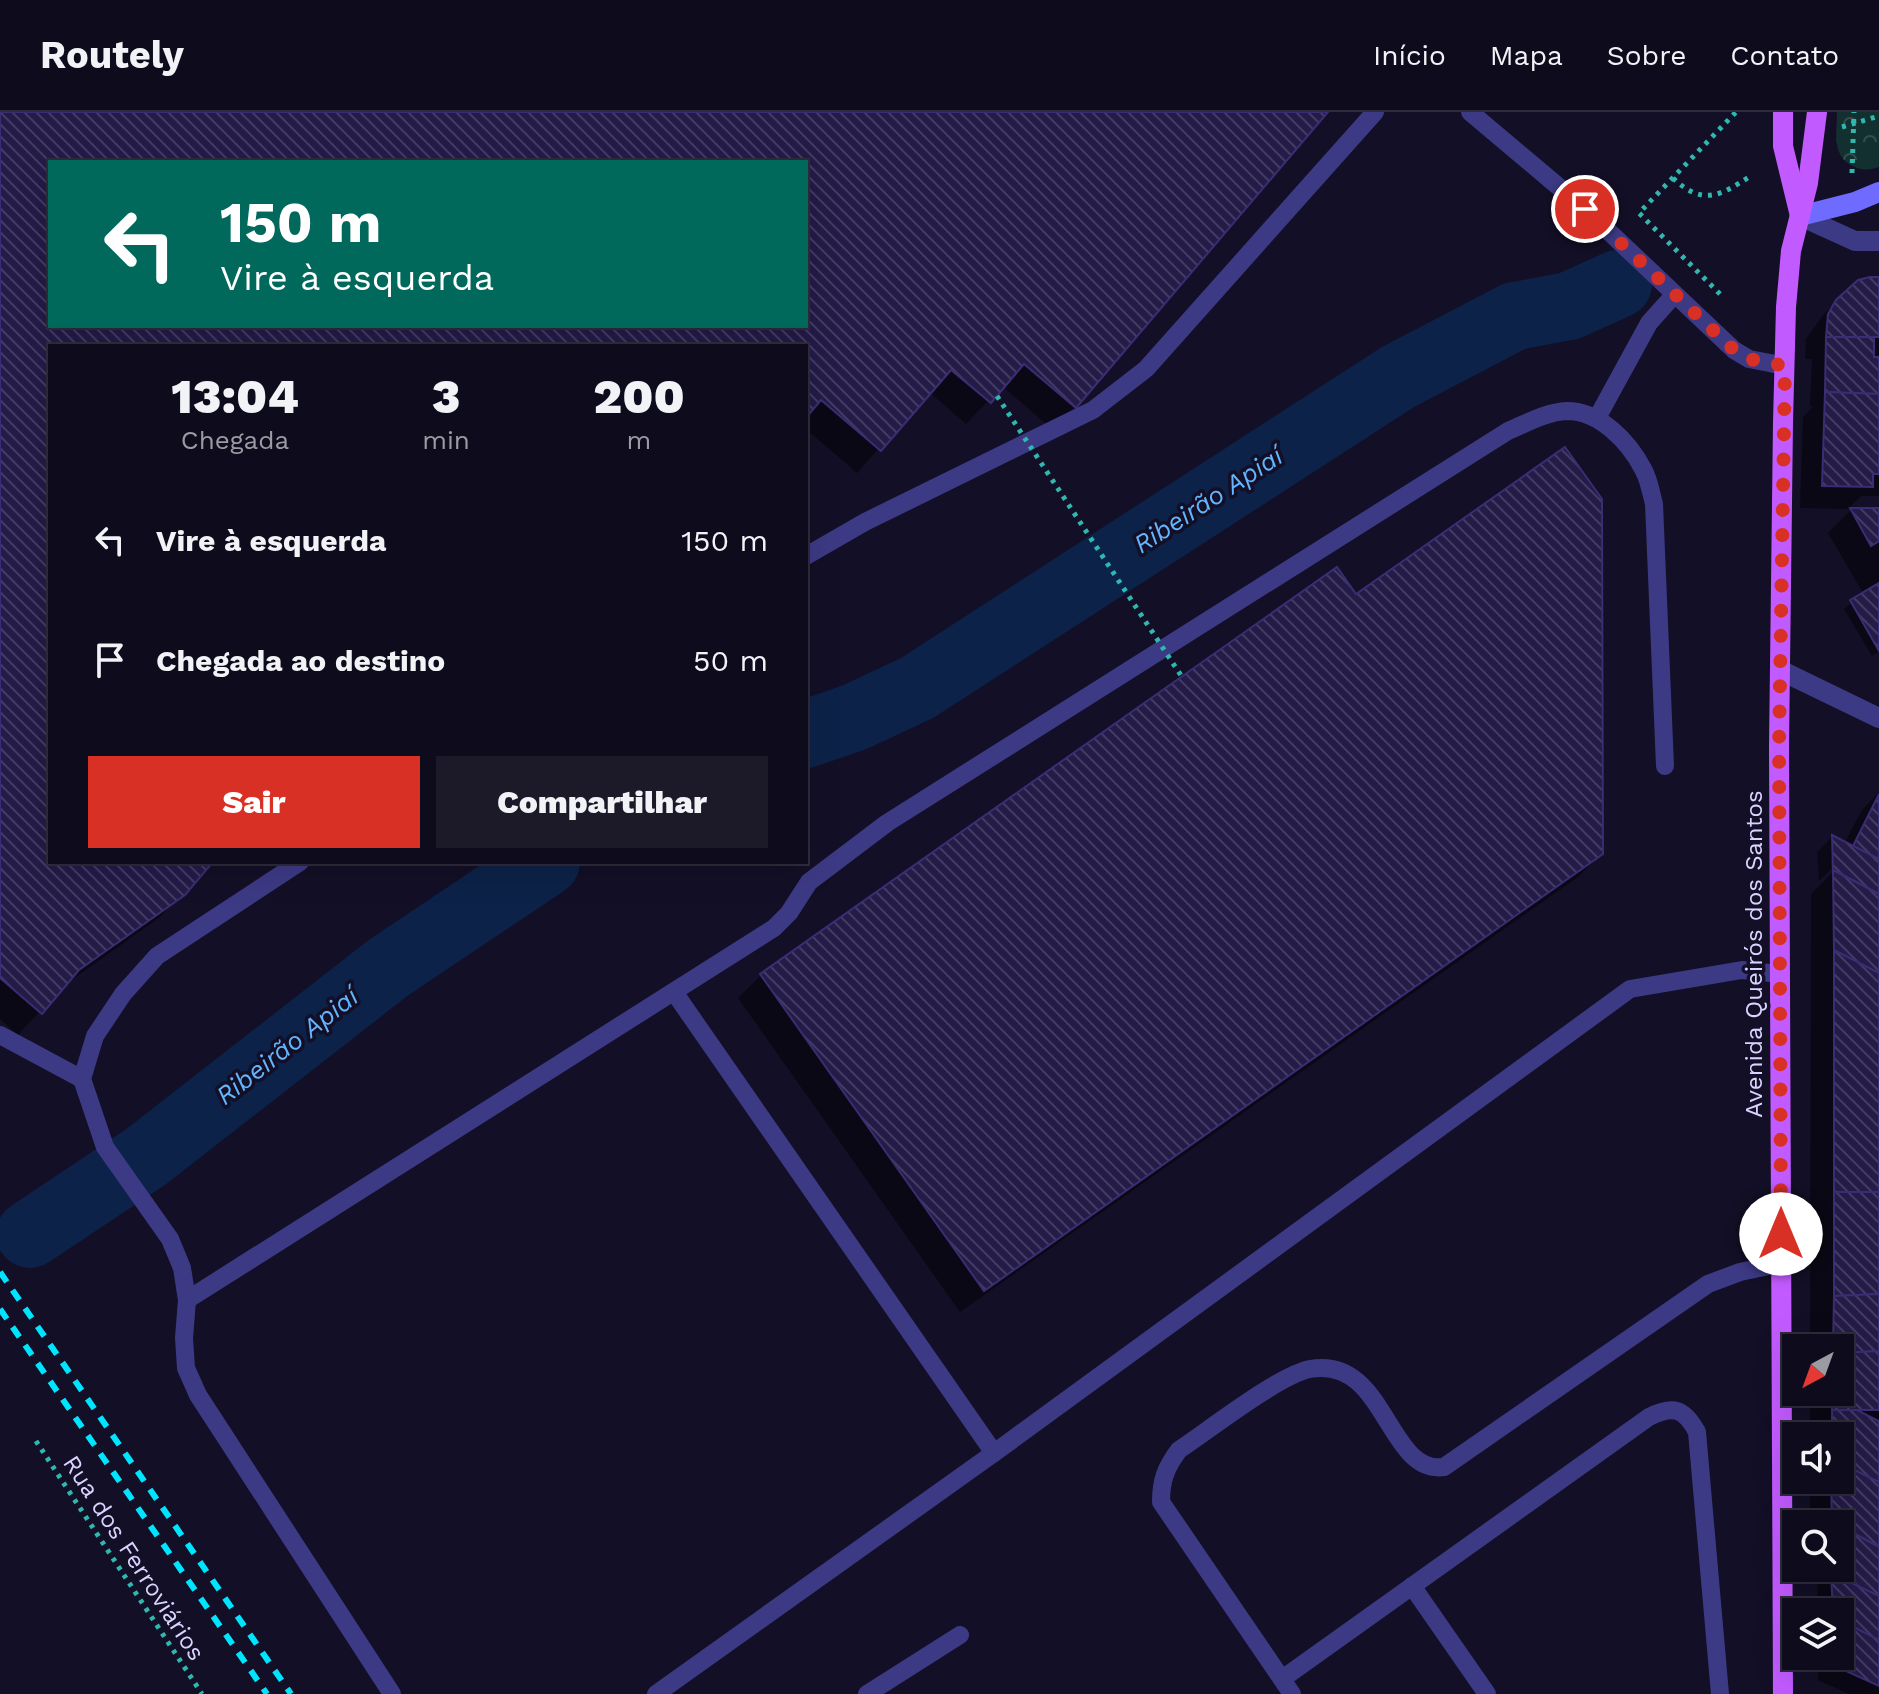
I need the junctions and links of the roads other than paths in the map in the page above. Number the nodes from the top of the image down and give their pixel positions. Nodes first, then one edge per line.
1 (1375, 112) edge
2 (1470, 112) edge
3 (1783, 112) edge
4 (1817, 112) edge
5 (1879, 192) edge
6 (1800, 216) junction
7 (1879, 241) edge
8 (1674, 295) junction
9 (1785, 366) junction
10 (1597, 418) junction
11 (808, 555) edge
12 (1780, 670) junction
13 (1879, 718) edge
14 (1665, 766) dead end
15 (297, 864) edge
16 (1780, 974) junction
17 (674, 992) junction
18 (0, 1035) edge
19 (82, 1079) junction
20 (1782, 1263) junction
21 (187, 1300) junction
22 (994, 1453) junction
23 (1412, 1586) junction
24 (960, 1635) dead end
25 (1287, 1687) edge
26 (392, 1694) edge
27 (656, 1694) edge
28 (867, 1694) edge
29 (1487, 1694) edge
30 (1720, 1694) edge
31 (1783, 1694) edge

1 - 11 lane
2 - 8 lane
3 - 6 main road, Avenida Queirós dos Santos
4 - 6 main road, Avenida Queirós dos Santos
5 - 6 main road
6 - 7 street
6 - 9 main road, Avenida Queirós dos Santos
8 - 9 lane
8 - 10 lane
9 - 12 main road, Avenida Queirós dos Santos
10 - 14 lane
10 - 17 lane
12 - 13 street
12 - 16 main road, Avenida Queirós dos Santos
15 - 19 lane
16 - 20 main road, Avenida Queirós dos Santos
16 - 22 lane
17 - 21 lane
17 - 22 lane
18 - 19 lane
19 - 21 lane
20 - 25 lane
20 - 31 main road, Avenida Queirós dos Santos
21 - 26 lane
22 - 27 lane
23 - 25 lane
23 - 29 lane
23 - 30 lane
24 - 28 lane

